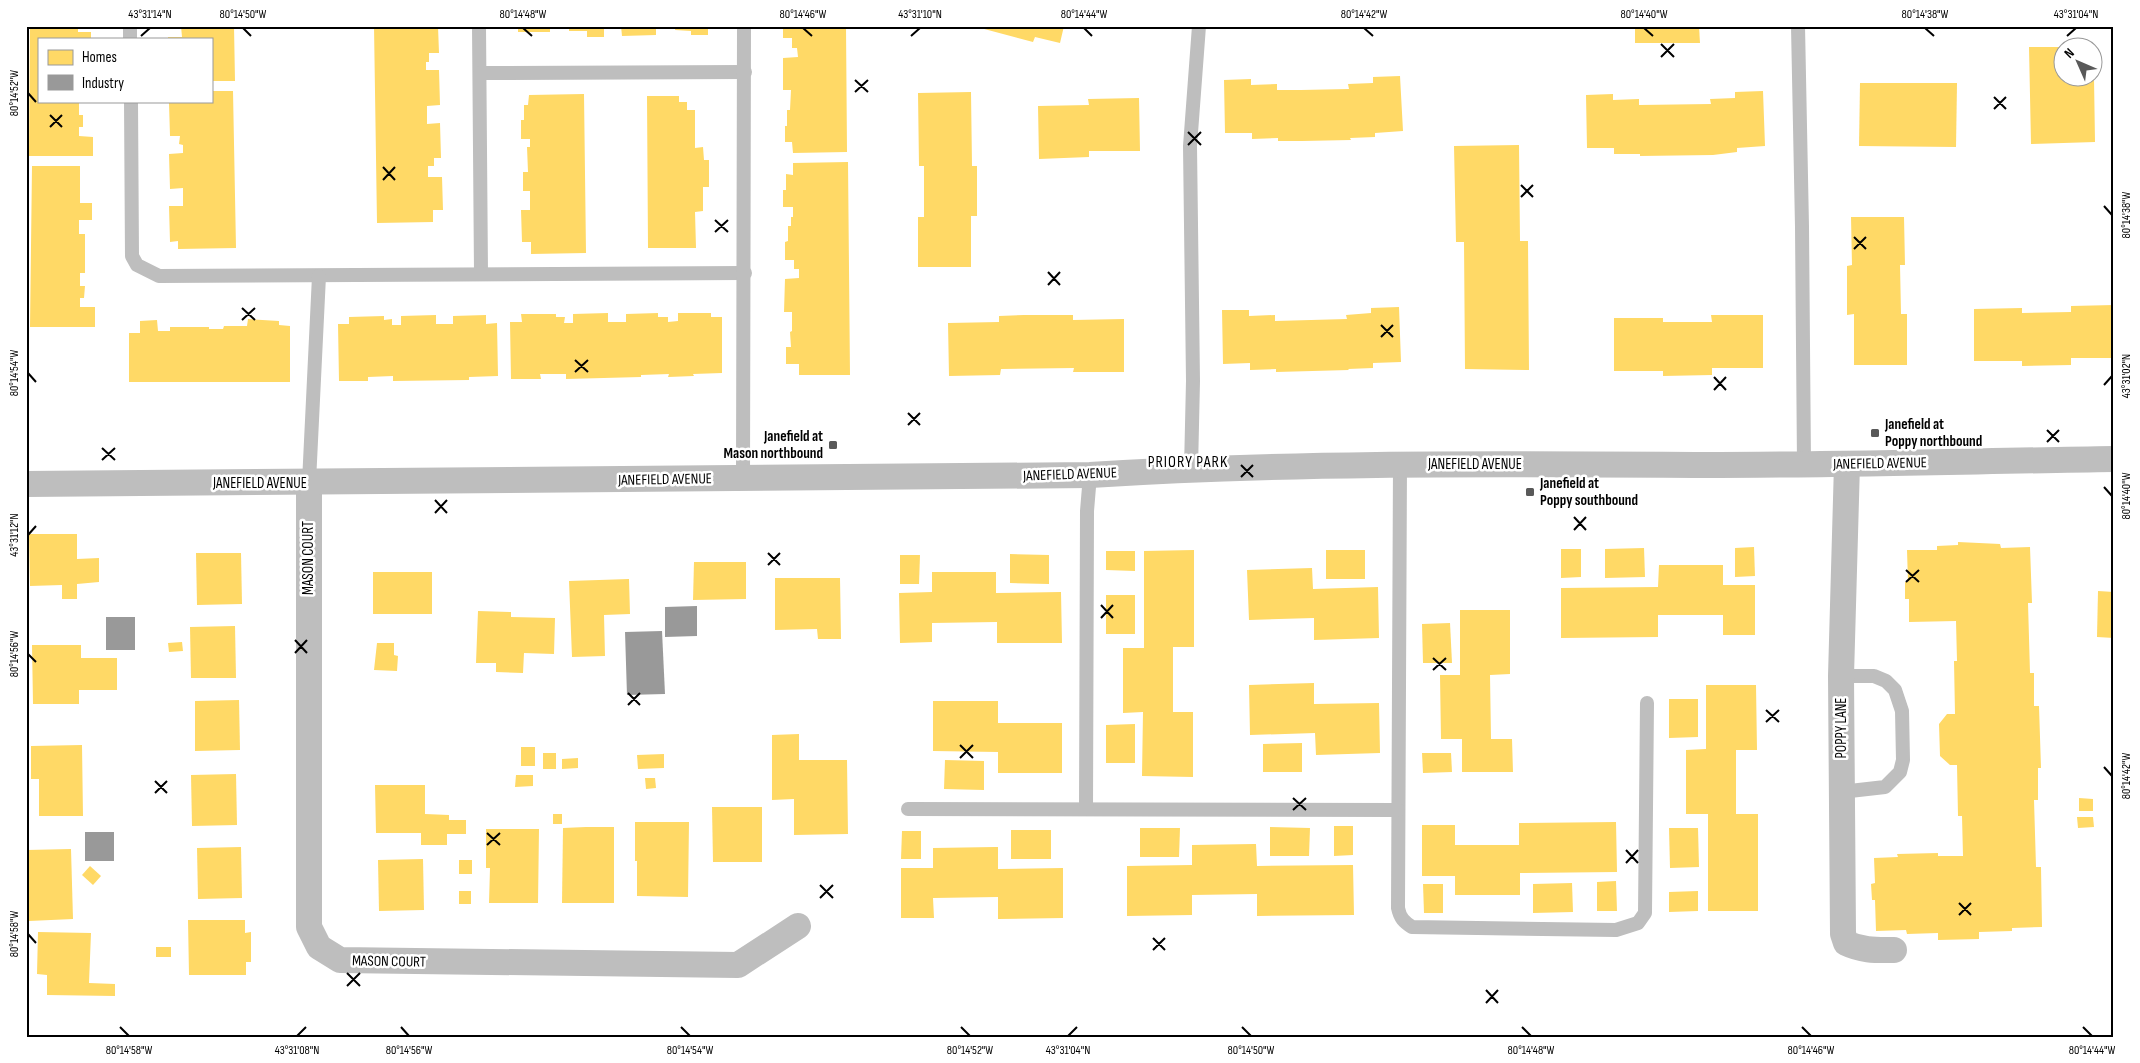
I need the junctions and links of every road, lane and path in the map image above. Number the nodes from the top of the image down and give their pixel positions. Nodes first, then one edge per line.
1 (479, 26) edge
2 (744, 26) edge
3 (1199, 26) edge
4 (1798, 26) edge
5 (745, 72) junction
6 (480, 73) junction
7 (131, 102) edge
8 (481, 273) junction
9 (745, 273) junction
10 (319, 276) junction
11 (2114, 459) edge
12 (1400, 464) junction
13 (1804, 464) junction
14 (1847, 464) junction
15 (1191, 468) junction
16 (1090, 475) junction
17 (744, 478) junction
18 (309, 482) junction
19 (26, 484) edge
20 (1841, 676) junction
21 (1647, 703) dead end
22 (1841, 792) junction
23 (908, 809) dead end
24 (1086, 810) junction
25 (1398, 810) junction
26 (798, 926) dead end
27 (1894, 950) dead end

1 - 6 lane
2 - 5 lane
3 - 15 lane
4 - 13 lane
5 - 6 lane
5 - 9 lane
6 - 8 lane
7 - 10 lane
8 - 9 lane
8 - 10 lane
9 - 17 lane
10 - 18 lane
11 - 14 street, JANEFIELD AVENUE
12 - 13 street, JANEFIELD AVENUE
12 - 15 street, JANEFIELD AVENUE
12 - 25 lane
13 - 14 street, JANEFIELD AVENUE
14 - 20 street, POPPY LANE
15 - 16 street, JANEFIELD AVENUE
16 - 17 street, JANEFIELD AVENUE
16 - 24 lane
17 - 18 street, JANEFIELD AVENUE
18 - 19 street, JANEFIELD AVENUE
18 - 26 street, MASON COURT
20 - 22 street, POPPY LANE
20 - 22 lane
21 - 25 lane
22 - 27 street, POPPY LANE
23 - 24 lane
24 - 25 lane

